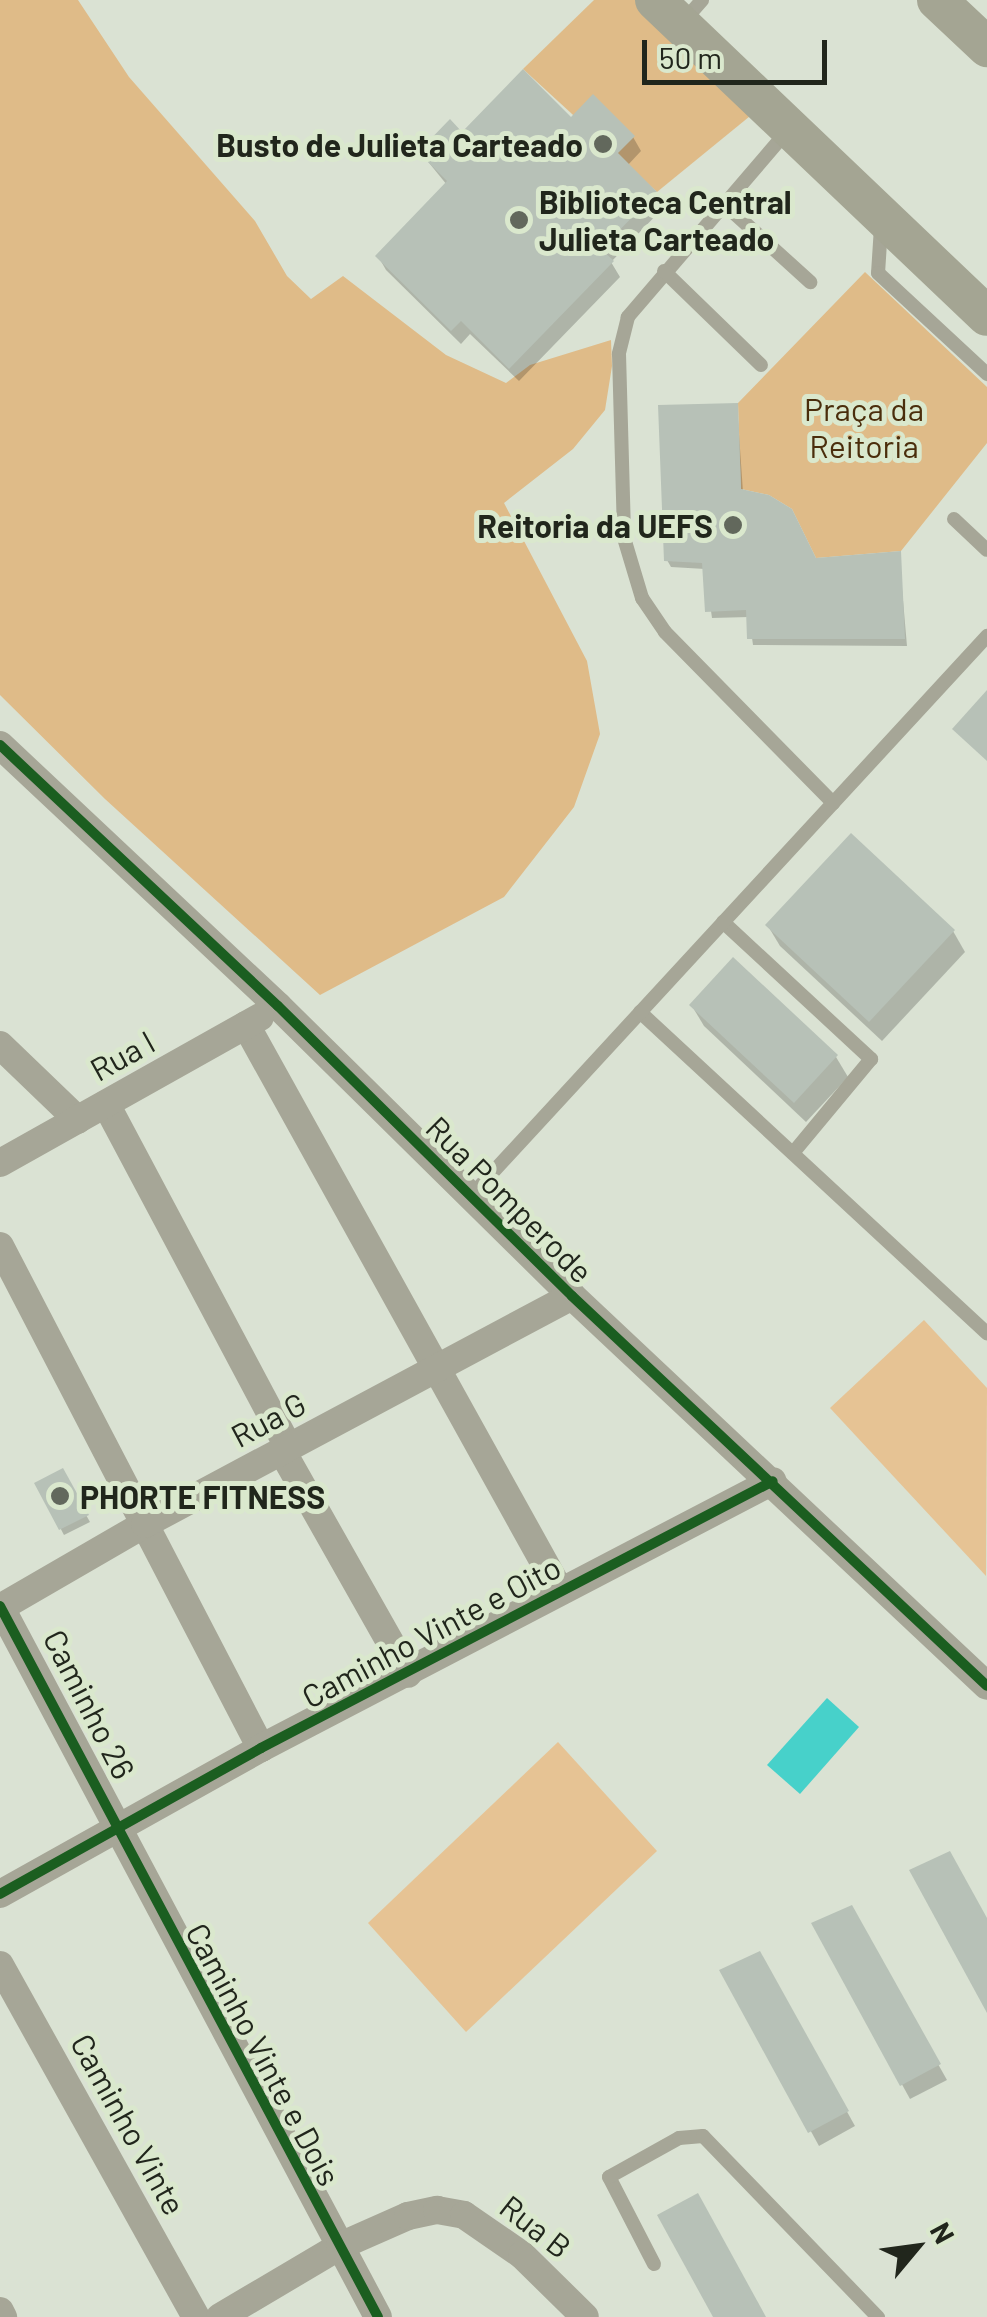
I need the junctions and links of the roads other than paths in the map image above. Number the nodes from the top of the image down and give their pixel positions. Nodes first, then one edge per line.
1 (937, 0) edge
2 (679, 8) edge
3 (987, 47) edge
4 (790, 129) junction
5 (724, 204) junction
6 (882, 216) junction
7 (664, 271) junction
8 (810, 282) dead end
9 (987, 316) edge
10 (761, 365) dead end
11 (987, 374) edge
12 (954, 519) dead end
13 (987, 550) edge
14 (987, 636) edge
15 (0, 745) edge
16 (833, 802) junction
17 (723, 922) junction
18 (278, 1006) junction
19 (640, 1012) junction
20 (246, 1025) junction
21 (0, 1044) edge
22 (106, 1104) junction
23 (78, 1120) junction
24 (793, 1153) junction
25 (0, 1163) edge
26 (475, 1190) junction
27 (0, 1246) edge
28 (572, 1296) junction
29 (987, 1333) edge
30 (438, 1368) junction
31 (285, 1449) junction
32 (773, 1481) junction
33 (146, 1524) junction
34 (560, 1591) junction
35 (0, 1607) edge
36 (408, 1674) junction
37 (987, 1686) edge
38 (261, 1748) junction
39 (116, 1832) junction
40 (0, 1894) edge
41 (0, 1965) edge
42 (340, 2246) junction
43 (654, 2264) dead end
44 (196, 2317) edge
45 (220, 2317) edge
46 (378, 2317) edge
47 (584, 2317) edge
48 (878, 2317) edge

1 - 3 street
2 - 4 street
4 - 5 lane
4 - 6 street
5 - 7 lane
5 - 8 lane
6 - 9 street
6 - 11 lane
7 - 10 lane
7 - 16 lane
12 - 13 lane
14 - 16 lane
15 - 18 street, Rua Pomperode
16 - 17 lane
17 - 19 lane
17 - 24 lane
18 - 20 street, Rua I
18 - 26 street, Rua Pomperode
19 - 24 lane
19 - 26 lane
20 - 22 street, Rua I
20 - 30 street
21 - 23 street
22 - 23 street, Rua I
22 - 31 street
23 - 25 street, Rua I
24 - 29 lane
26 - 28 street, Rua Pomperode
27 - 33 street
28 - 30 street, Rua G
28 - 32 street, Rua Pomperode
30 - 31 street, Rua G
30 - 34 street
31 - 33 street, Rua G
31 - 36 street
32 - 34 street, Caminho Vinte e Oito
32 - 37 street, Rua Pomperode
33 - 35 street, Rua G
33 - 38 street
34 - 36 street, Caminho Vinte e Oito
35 - 39 street, Caminho 26
36 - 38 street, Caminho Vinte e Oito
38 - 39 street, Caminho Vinte e Oito
39 - 40 street, Caminho Vinte e Oito
39 - 42 street, Caminho Vinte e Dois
41 - 44 street, Caminho Vinte
42 - 45 street, Rua B
42 - 46 street, Caminho Vinte e Dois
42 - 47 street, Rua B
43 - 48 lane

